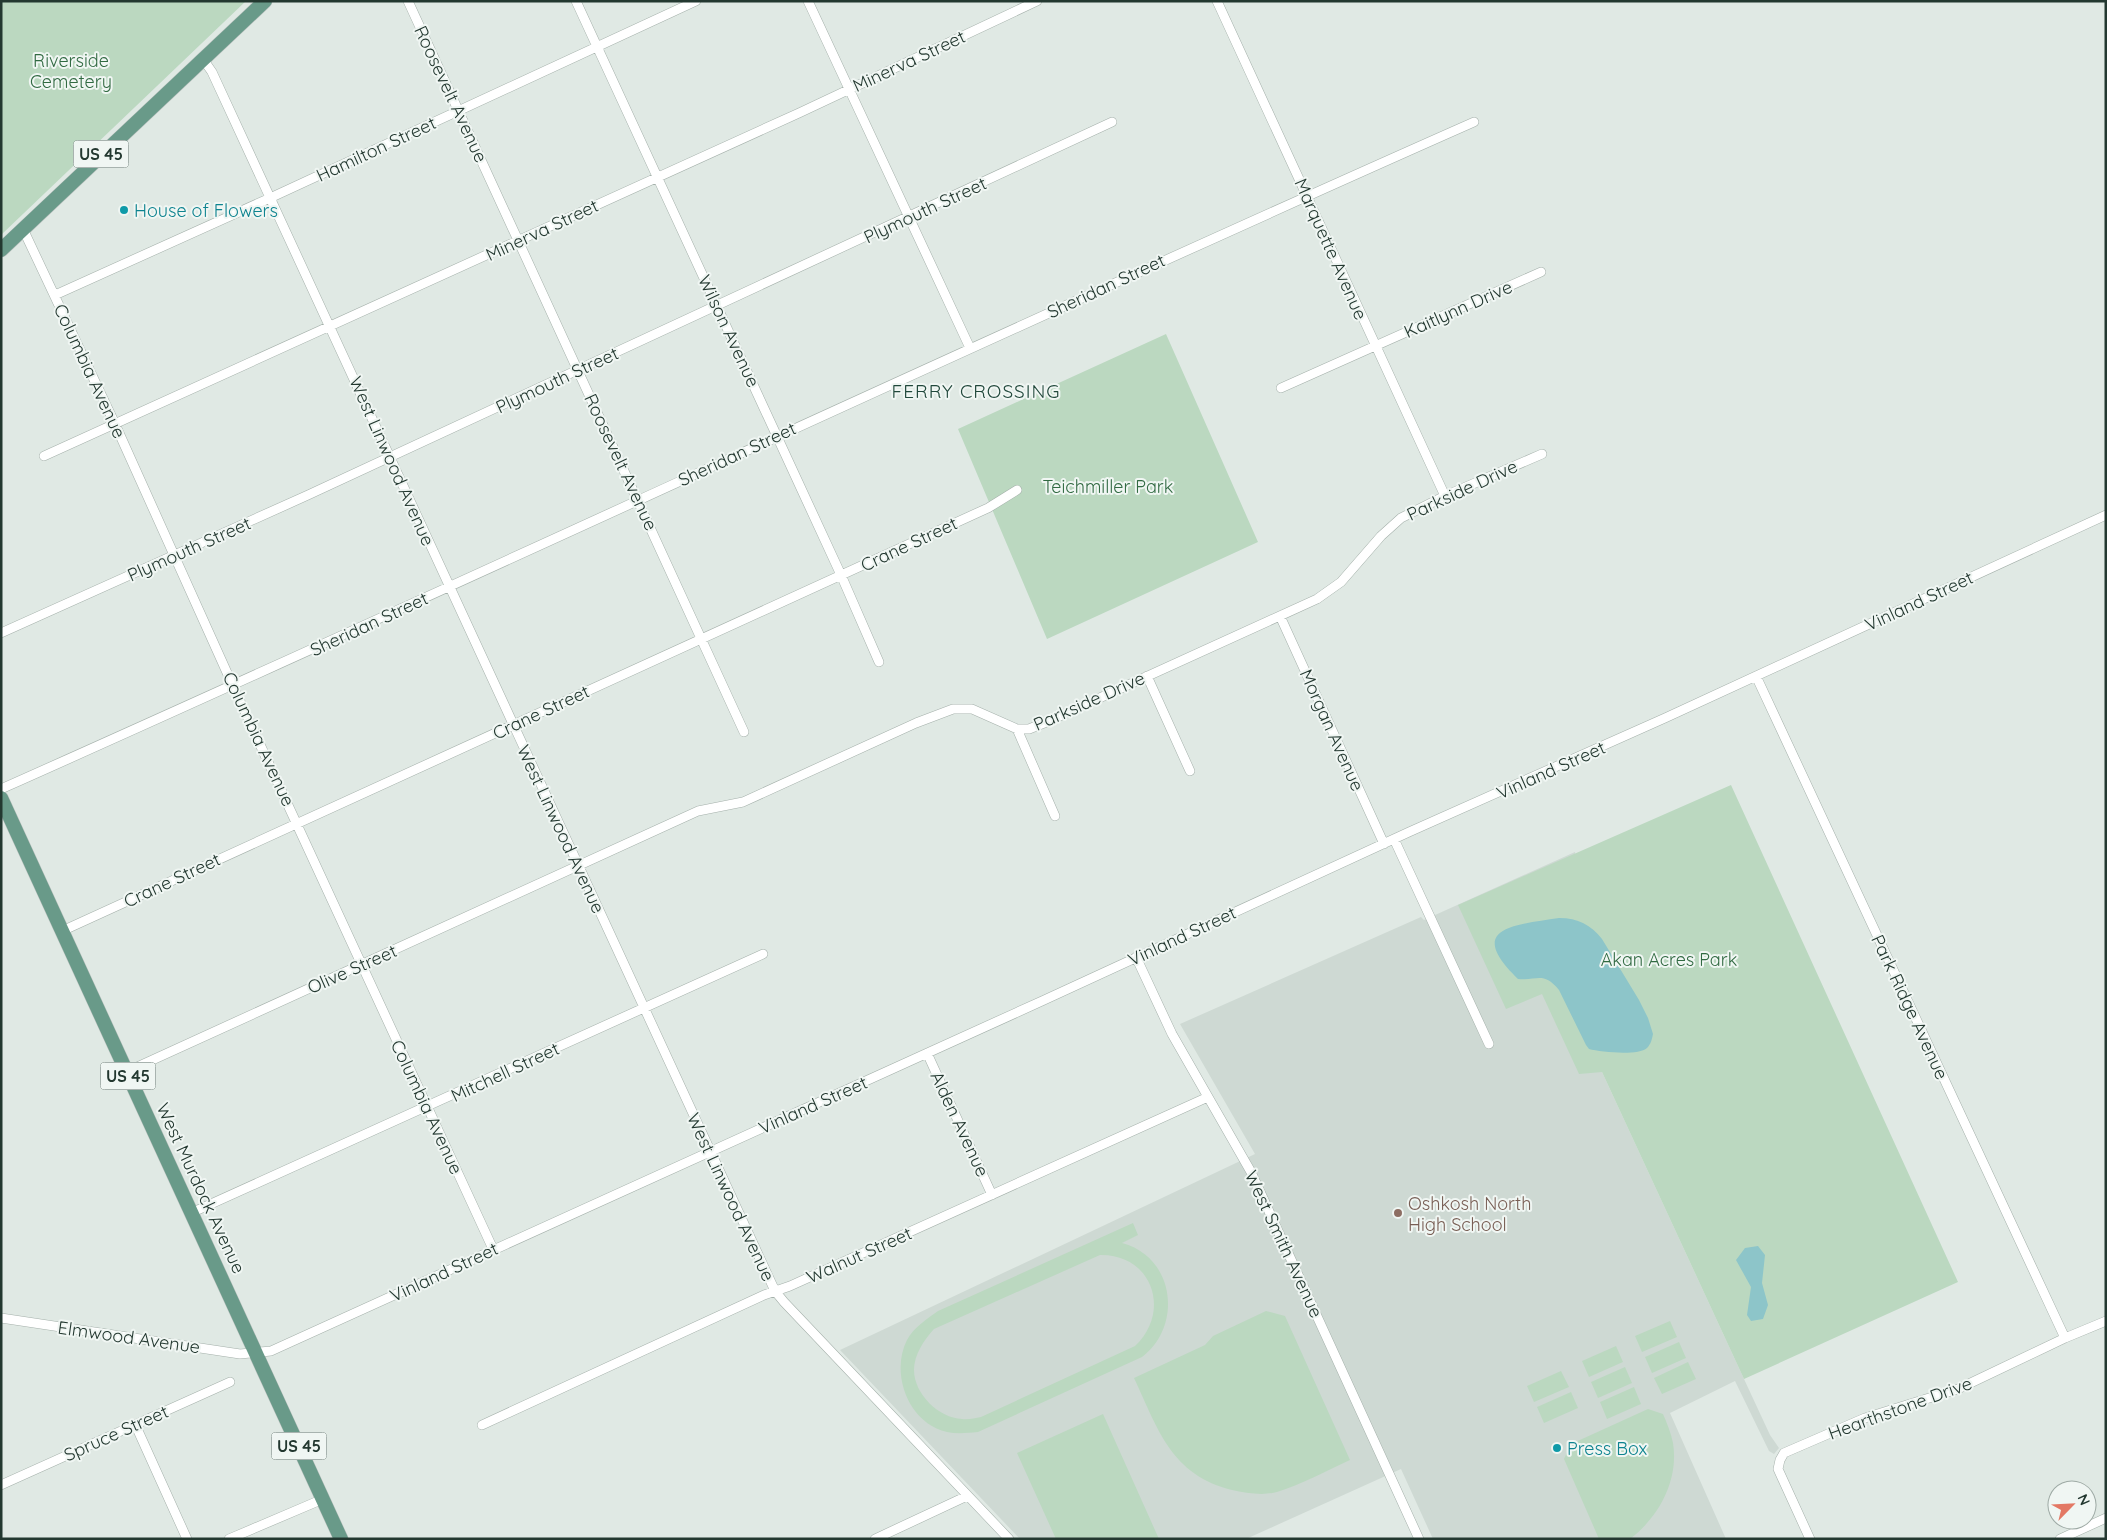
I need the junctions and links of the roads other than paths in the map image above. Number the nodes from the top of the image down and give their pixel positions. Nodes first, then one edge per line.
1 (265, 1) edge
2 (408, 1) edge
3 (576, 1) edge
4 (696, 1) edge
5 (808, 1) edge
6 (1038, 1) edge
7 (1217, 1) edge
8 (597, 47) junction
9 (203, 59) junction
10 (848, 89) junction
11 (459, 111) junction
12 (1112, 122) dead end
13 (1474, 122) dead end
14 (658, 177) junction
15 (1307, 196) junction
16 (270, 198) junction
17 (908, 218) junction
18 (23, 230) junction
19 (519, 241) junction
20 (1, 250) edge
21 (1541, 272) dead end
22 (55, 295) junction
23 (717, 306) junction
24 (331, 326) junction
25 (1374, 346) junction
26 (970, 348) junction
27 (578, 370) junction
28 (1281, 388) dead end
29 (115, 424) junction
30 (777, 436) junction
31 (1542, 454) dead end
32 (44, 456) dead end
33 (389, 456) junction
34 (1017, 490) dead end
35 (1445, 496) junction
36 (638, 500) junction
37 (2106, 515) edge
38 (175, 556) junction
39 (841, 575) junction
40 (449, 587) junction
41 (1280, 616) junction
42 (1, 633) edge
43 (702, 638) junction
44 (879, 662) dead end
45 (1147, 676) junction
46 (1756, 676) junction
47 (233, 686) junction
48 (513, 725) junction
49 (1017, 728) junction
50 (744, 732) dead end
51 (1190, 772) dead end
52 (1, 789) edge
53 (1, 798) edge
54 (1055, 816) dead end
55 (298, 822) junction
56 (1394, 840) junction
57 (1384, 844) junction
58 (578, 866) junction
59 (62, 930) junction
60 (763, 954) dead end
61 (1136, 957) junction
62 (362, 965) junction
63 (644, 1008) junction
64 (1489, 1044) dead end
65 (927, 1053) junction
66 (126, 1072) junction
67 (1208, 1097) junction
68 (427, 1108) junction
69 (710, 1152) junction
70 (992, 1195) junction
71 (192, 1213) junction
72 (493, 1249) junction
73 (775, 1291) junction
74 (1, 1318) edge
75 (2106, 1321) edge
76 (2065, 1338) junction
77 (256, 1352) junction
78 (230, 1382) dead end
79 (135, 1424) junction
80 (482, 1425) dead end
81 (1, 1485) edge
82 (967, 1496) junction
83 (323, 1498) junction
84 (2106, 1518) edge
85 (187, 1539) edge
86 (229, 1539) edge
87 (341, 1539) edge
88 (876, 1539) edge
89 (1009, 1539) edge
90 (1419, 1539) edge
91 (1810, 1539) edge
92 (2060, 1539) edge

1 - 9 main road, US 45
2 - 11 street, Roosevelt Avenue
3 - 8 street, Wilson Avenue
4 - 8 street, Hamilton Street
5 - 10 street
6 - 10 street, Minerva Street
7 - 15 street, Marquette Avenue
8 - 11 street, Hamilton Street
8 - 14 street, Wilson Avenue
9 - 16 street, West Linwood Avenue
9 - 18 main road, US 45
10 - 14 street, Minerva Street
10 - 17 street
11 - 16 street, Hamilton Street
11 - 19 street, Roosevelt Avenue
12 - 17 street, Plymouth Street
13 - 15 street, Sheridan Street
14 - 19 street, Minerva Street
14 - 23 street, Wilson Avenue
15 - 25 street, Marquette Avenue
15 - 26 street, Sheridan Street
16 - 22 street, Hamilton Street
16 - 24 street, West Linwood Avenue
17 - 23 street, Plymouth Street
17 - 26 street
18 - 20 main road, US 45
18 - 22 street, Columbia Avenue
19 - 24 street, Minerva Street
19 - 27 street, Roosevelt Avenue
21 - 25 street, Kaitlynn Drive
22 - 29 street, Columbia Avenue
23 - 27 street, Plymouth Street
23 - 30 street, Wilson Avenue
24 - 29 street, Minerva Street
24 - 33 street, West Linwood Avenue
25 - 28 street, Kaitlynn Drive
25 - 35 street, Marquette Avenue
26 - 30 street, Sheridan Street
27 - 33 street, Plymouth Street
27 - 36 street, Roosevelt Avenue
29 - 32 street, Minerva Street
29 - 38 street, Columbia Avenue
30 - 36 street, Sheridan Street
30 - 39 street, Wilson Avenue
31 - 35 street, Parkside Drive
33 - 38 street, Plymouth Street
33 - 40 street, West Linwood Avenue
34 - 39 street, Crane Street
35 - 41 street, Parkside Drive
36 - 40 street, Sheridan Street
36 - 43 street, Roosevelt Avenue
37 - 46 street, Vinland Street
38 - 42 street, Plymouth Street
38 - 47 street, Columbia Avenue
39 - 43 street, Crane Street
39 - 44 street, Wilson Avenue
40 - 47 street, Sheridan Street
40 - 48 street, West Linwood Avenue
41 - 45 street, Parkside Drive
41 - 57 street, Morgan Avenue
43 - 48 street, Crane Street
43 - 50 street, Roosevelt Avenue
45 - 49 street, Parkside Drive
45 - 51 street
46 - 56 street, Vinland Street
46 - 76 street, Park Ridge Avenue
47 - 52 street, Sheridan Street
47 - 55 street, Columbia Avenue
48 - 55 street, Crane Street
48 - 58 street, West Linwood Avenue
49 - 54 street
49 - 58 street, Parkside Drive
53 - 59 main road, West Murdock Avenue / US 45
55 - 59 street, Crane Street
55 - 62 street, Columbia Avenue
56 - 57 street, Vinland Street
56 - 64 street
57 - 61 street, Vinland Street
58 - 62 street, Olive Street
58 - 63 street, West Linwood Avenue
59 - 66 main road, West Murdock Avenue / US 45
60 - 63 street, Mitchell Street
61 - 65 street, Vinland Street
61 - 67 street, West Smith Avenue
62 - 66 street, Olive Street
62 - 68 street, Columbia Avenue
63 - 68 street, Mitchell Street
63 - 69 street, West Linwood Avenue
65 - 69 street, Vinland Street
65 - 70 street, Alden Avenue
66 - 71 main road, West Murdock Avenue / US 45
67 - 70 street, Walnut Street
67 - 90 street, West Smith Avenue
68 - 71 street, Mitchell Street
68 - 72 street, Columbia Avenue
69 - 72 street, Vinland Street
69 - 73 street, West Linwood Avenue
70 - 73 street, Walnut Street
71 - 77 main road, West Murdock Avenue / US 45
72 - 77 street, Vinland Street
73 - 80 street, Walnut Street
73 - 82 street, West Linwood Avenue
74 - 77 street, Elmwood Avenue
75 - 76 street, Hearthstone Drive
76 - 91 street, Hearthstone Drive
77 - 83 main road, West Murdock Avenue / US 45
78 - 79 street, Spruce Street
79 - 81 street, Spruce Street
79 - 85 street
82 - 88 street
82 - 89 street, West Linwood Avenue
83 - 86 street
83 - 87 main road, West Murdock Avenue / US 45
84 - 92 street

